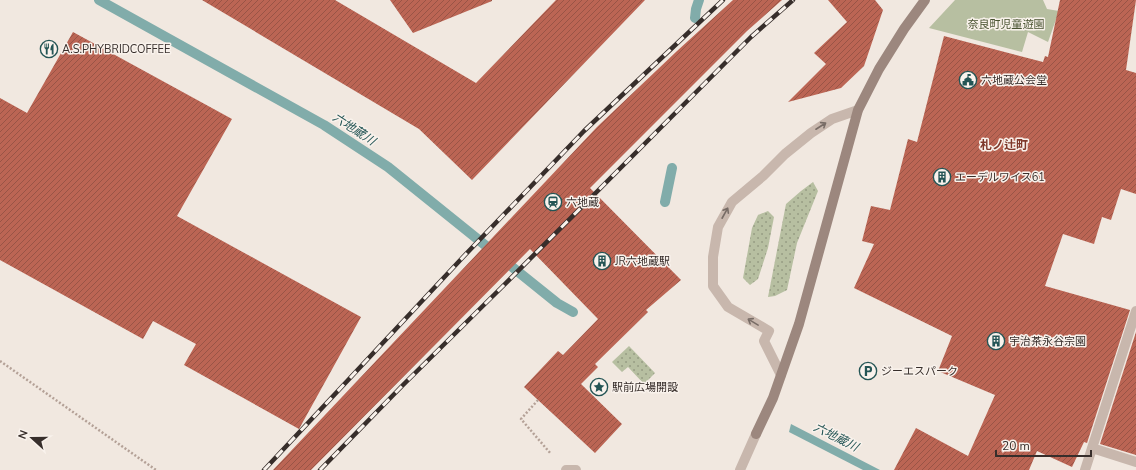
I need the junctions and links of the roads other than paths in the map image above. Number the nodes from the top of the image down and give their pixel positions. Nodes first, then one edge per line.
1 (925, 0) edge
2 (858, 110) junction
3 (1136, 311) edge
4 (781, 375) junction
5 (1092, 448) junction
6 (1136, 462) edge
7 (566, 470) edge
8 (576, 470) edge
9 (740, 470) edge
10 (1085, 470) edge

1 - 2 street
2 - 4 street
4 -> 2 street
3 - 5 street
4 - 9 street
5 - 6 street
5 - 10 street
7 - 8 street

